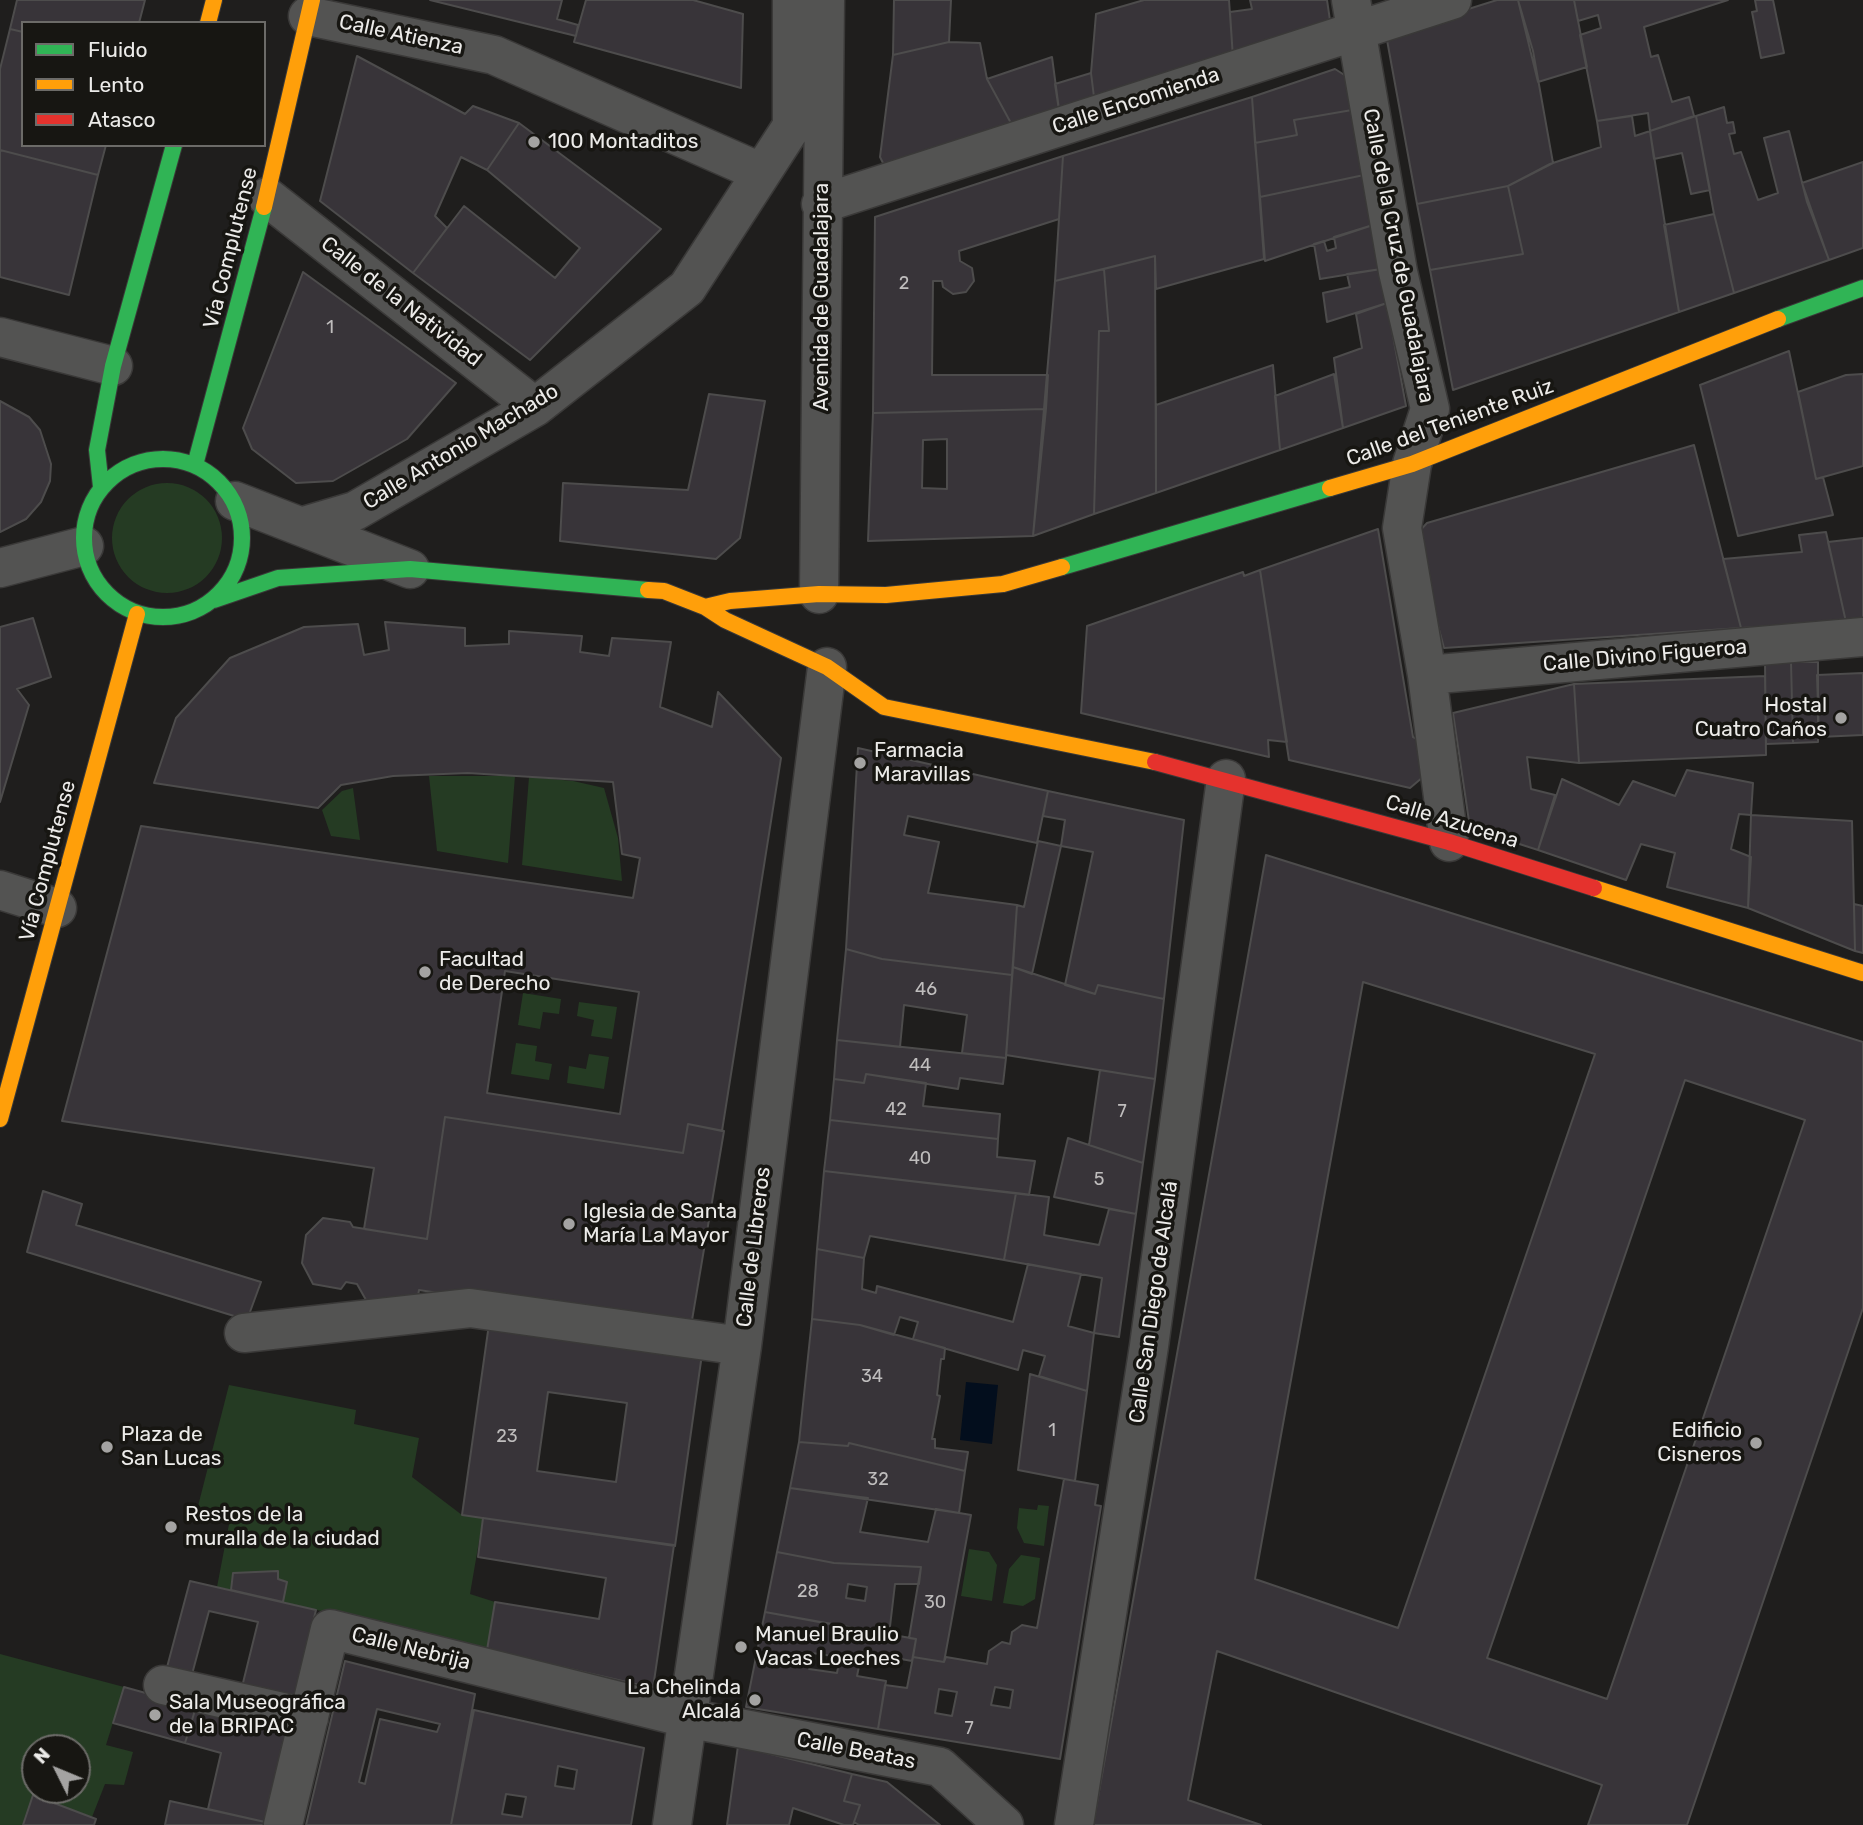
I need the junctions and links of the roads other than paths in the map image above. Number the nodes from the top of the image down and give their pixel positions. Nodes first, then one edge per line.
1 (214, 0) edge
2 (792, 0) edge
3 (825, 0) edge
4 (1452, 0) edge
5 (310, 8) edge
6 (1353, 15) edge
7 (209, 21) edge
8 (173, 147) edge
9 (760, 172) junction
10 (267, 197) junction
11 (821, 204) junction
12 (1863, 288) edge
13 (0, 337) edge
14 (113, 366) junction
15 (535, 407) junction
16 (1412, 464) junction
17 (195, 465) junction
18 (101, 487) junction
19 (234, 501) junction
20 (304, 526) junction
21 (84, 546) junction
22 (0, 568) edge
23 (410, 569) junction
24 (819, 594) junction
25 (214, 600) junction
26 (705, 607) junction
27 (137, 614) junction
28 (1863, 637) edge
29 (827, 667) junction
30 (1427, 675) junction
31 (1226, 779) junction
32 (1449, 842) junction
33 (0, 890) edge
34 (57, 908) junction
35 (1863, 972) edge
36 (0, 1119) edge
37 (244, 1333) dead end
38 (742, 1346) junction
39 (163, 1685) dead end
40 (309, 1718) junction
41 (687, 1718) junction
42 (283, 1825) edge
43 (672, 1825) edge
44 (1004, 1825) edge
45 (1074, 1825) edge

1 - 7 street
2 - 9 street, Calle Antonio Machado
3 - 11 street, Avenida de Guadalajara
4 - 6 street, Calle Encomienda
5 - 9 street, Calle Atienza
5 - 10 street, Vía Complutense
6 - 11 street, Calle Encomienda
6 - 16 street, Calle de la Cruz de Guadalajara
8 - 14 street
9 - 15 street, Calle Antonio Machado
10 - 15 street, Calle de la Natividad
10 - 17 street, Vía Complutense
11 - 24 street, Avenida de Guadalajara
12 - 16 street, Calle del Teniente Ruiz
13 - 14 street
14 - 18 street
15 - 20 street, Calle Antonio Machado
16 - 24 street, Calle del Teniente Ruiz
16 - 30 street, Calle de la Cruz de Guadalajara
17 - 18 street
17 - 19 street
18 - 21 street
19 - 20 street
19 - 25 street
20 - 23 street
21 - 22 street
21 - 27 street
23 - 25 street, Calle Azucena
23 - 26 street, Calle Azucena
24 - 26 street, Calle del Teniente Ruiz
25 - 27 street
26 - 29 street, Calle Azucena
27 - 34 street, Vía Complutense
28 - 30 street, Calle Divino Figueroa
29 - 31 street, Calle Azucena
29 - 38 street, Calle de Libreros
30 - 32 street, Calle de la Cruz de Guadalajara
31 - 32 street, Calle Azucena
31 - 45 street, Calle San Diego de Alcalá
32 - 35 street, Calle Azucena
33 - 34 street
34 - 36 street, Vía Complutense
37 - 38 street
38 - 41 street, Calle de Libreros
39 - 40 street
40 - 41 street, Calle Nebrija
40 - 42 street, Calle Nebrija
41 - 43 street, Calle de Libreros
41 - 44 street, Calle Beatas

